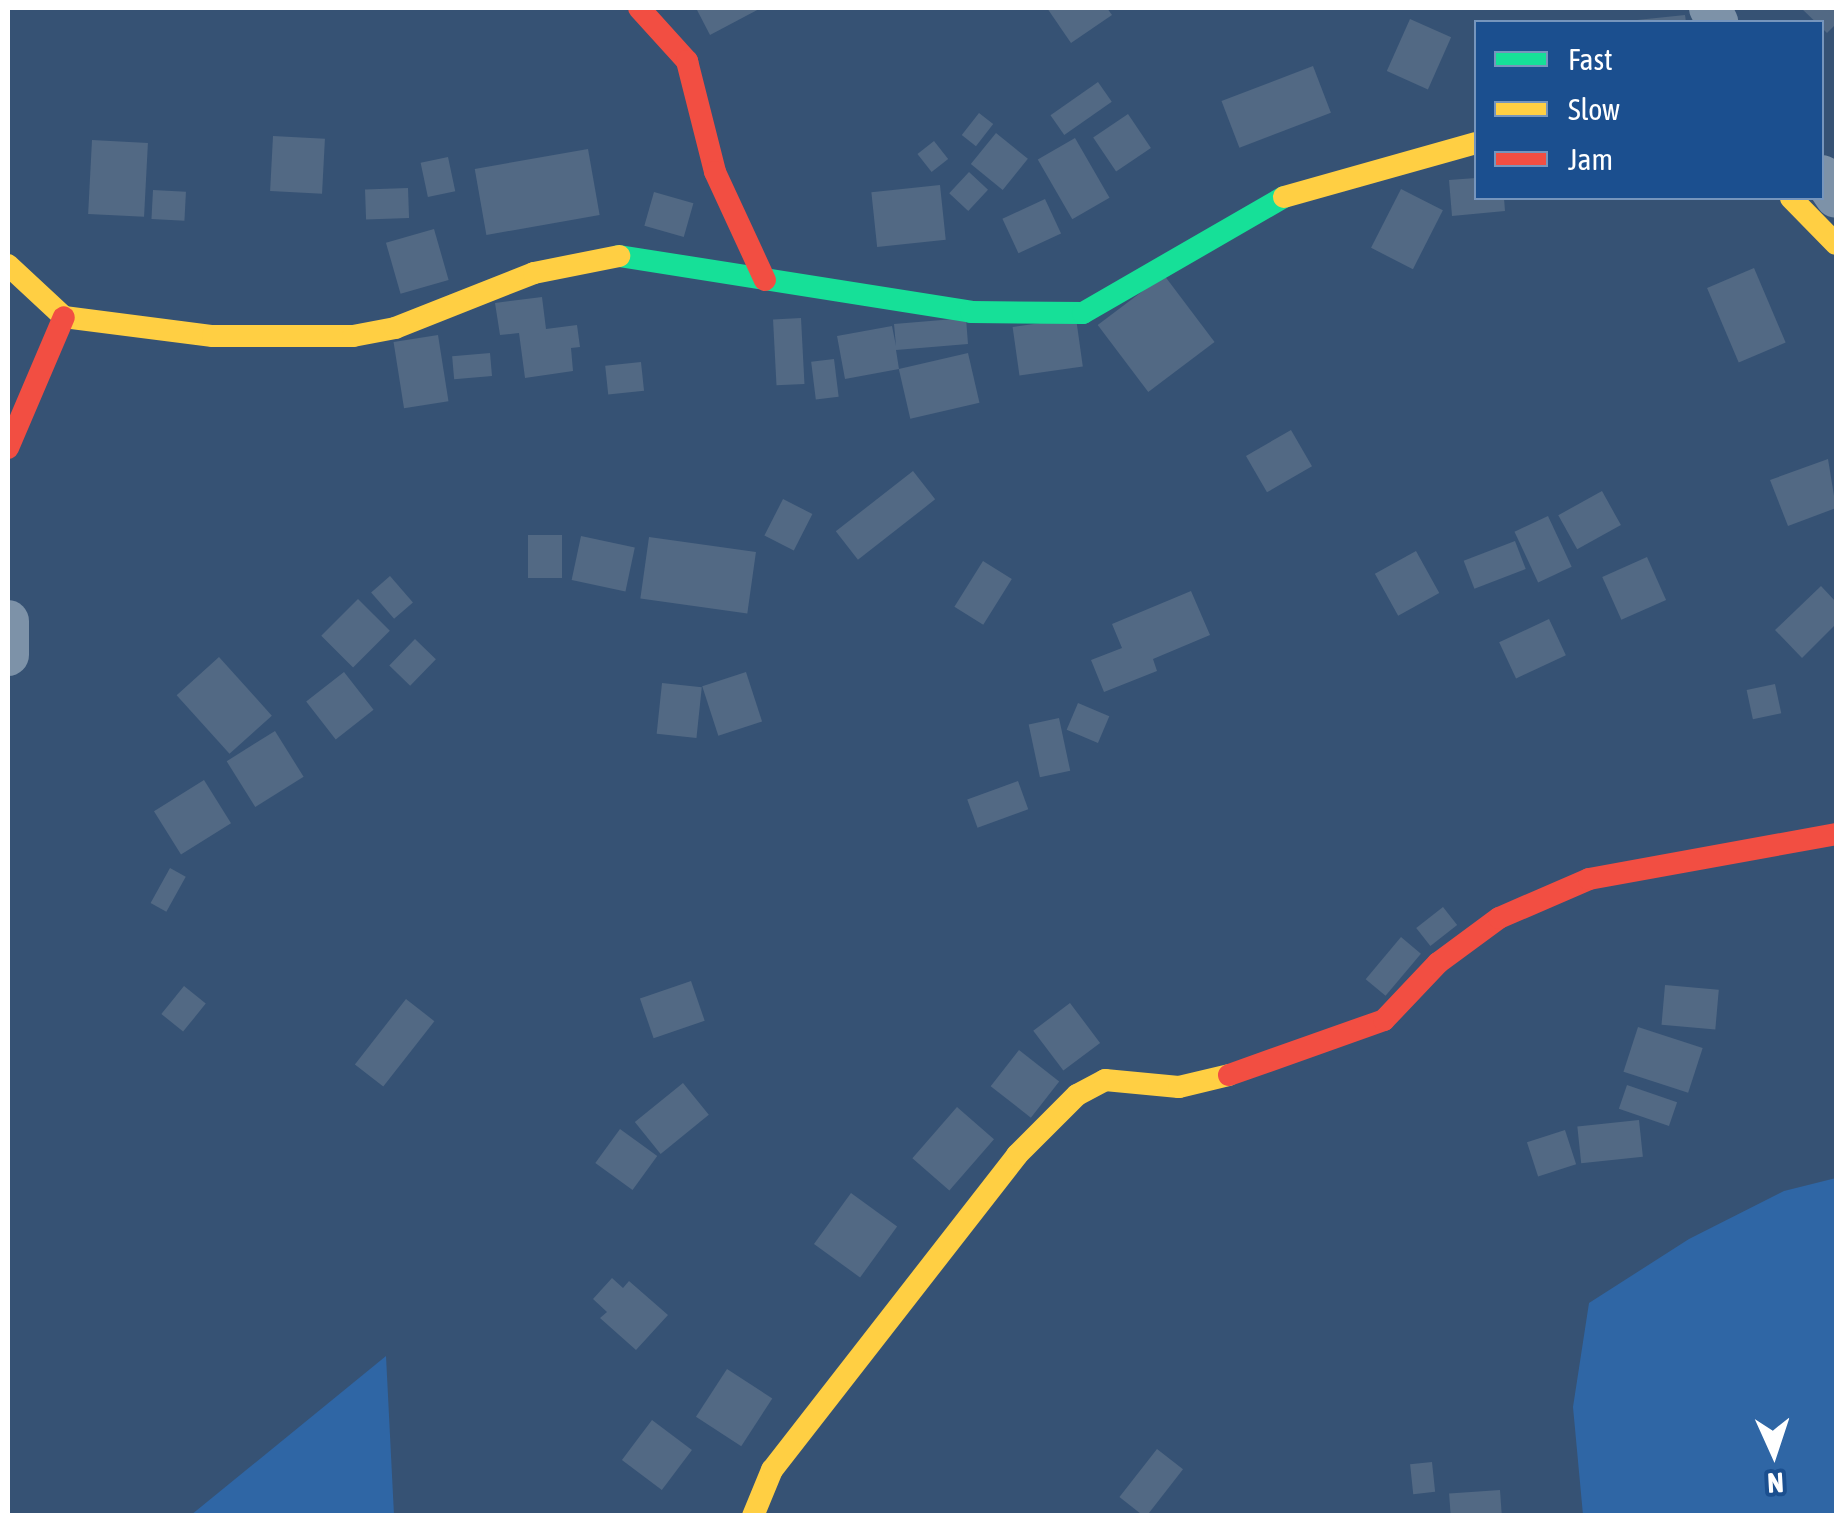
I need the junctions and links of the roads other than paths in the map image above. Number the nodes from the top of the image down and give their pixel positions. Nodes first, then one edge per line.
1 (640, 8) edge
2 (1474, 144) edge
3 (1793, 200) edge
4 (1836, 244) edge
5 (8, 266) edge
6 (765, 280) junction
7 (64, 317) junction
8 (8, 448) edge
9 (8, 621) edge
10 (8, 655) edge
11 (1836, 834) edge
12 (753, 1516) edge

1 - 6 street
2 - 6 street
3 - 4 street
5 - 7 street
6 - 7 street
7 - 8 street
9 - 10 street
11 - 12 street

